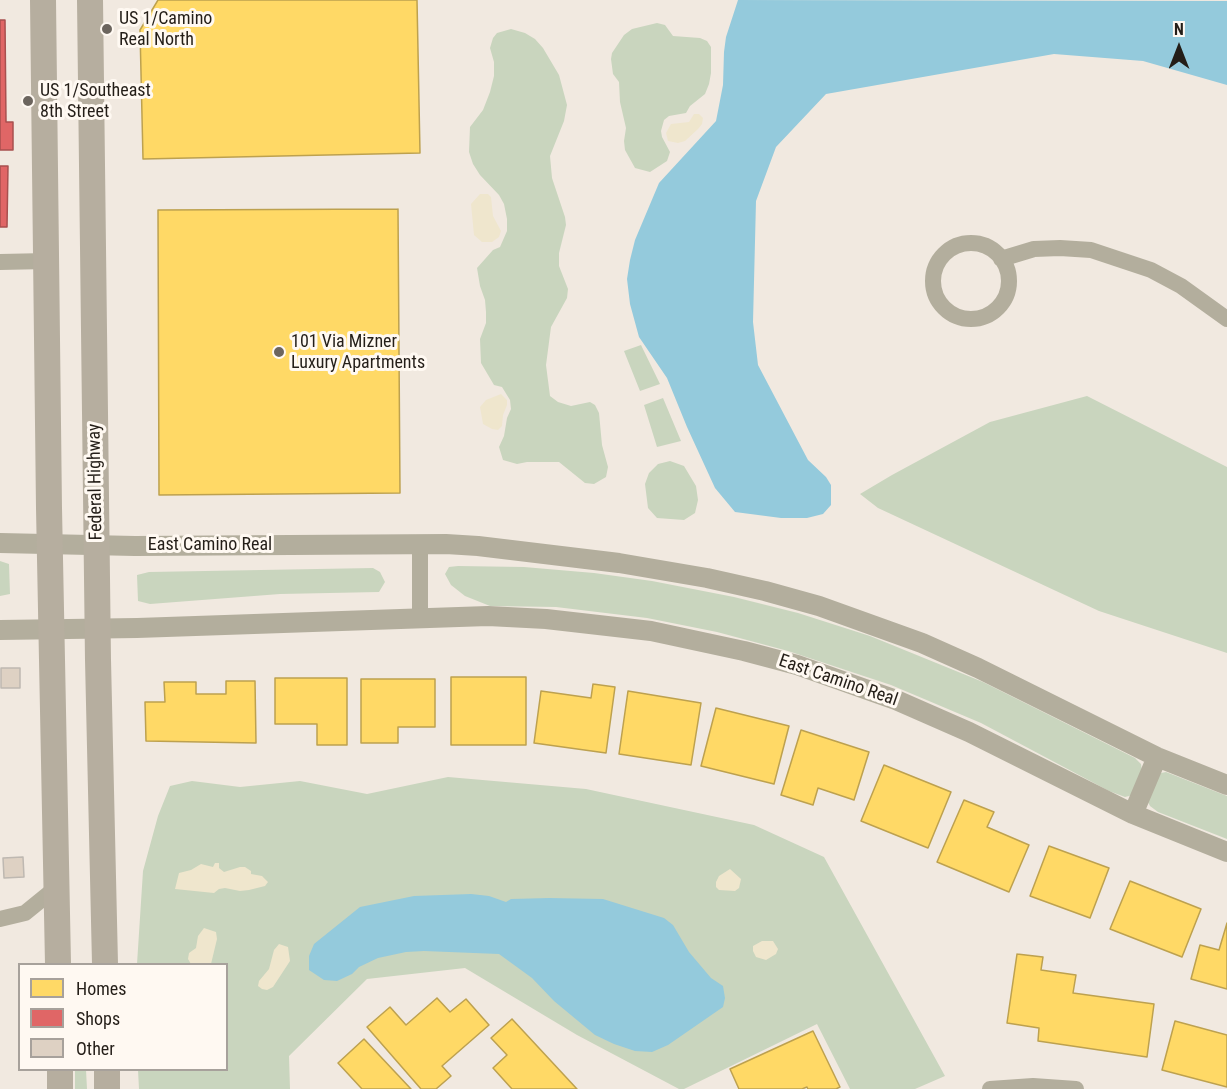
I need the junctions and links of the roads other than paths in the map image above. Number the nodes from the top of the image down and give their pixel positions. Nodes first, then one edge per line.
1 (43, 0) edge
2 (90, 0) edge
3 (1001, 259) junction
4 (47, 261) junction
5 (0, 262) edge
6 (1227, 319) edge
7 (0, 543) edge
8 (50, 544) junction
9 (420, 544) junction
10 (96, 545) junction
11 (420, 617) junction
12 (98, 628) junction
13 (52, 629) junction
14 (0, 630) edge
15 (1157, 757) junction
16 (1227, 785) edge
17 (1133, 814) junction
18 (1227, 852) edge
19 (57, 886) junction
20 (0, 919) edge
21 (58, 963) edge
22 (105, 963) edge
23 (60, 1071) edge
24 (107, 1071) edge
25 (60, 1089) edge
26 (107, 1089) edge
27 (990, 1089) edge
28 (1076, 1089) edge

1 - 4 main road
2 - 10 main road, Federal Highway
3 - 3 street
3 - 6 street
4 - 5 street
4 - 8 main road
7 - 8 street, East Camino Real
8 - 10 street, East Camino Real
8 - 13 main road
9 - 10 street, East Camino Real
9 - 11 street
9 - 15 street, East Camino Real
10 - 12 main road, Federal Highway
11 - 12 street, East Camino Real
11 - 17 street, East Camino Real
12 - 13 street, East Camino Real
12 - 22 main road, Federal Highway
13 - 14 street, East Camino Real
13 - 19 main road
15 - 16 street, East Camino Real
15 - 17 street
17 - 18 street, East Camino Real
19 - 20 street
19 - 21 main road
23 - 25 main road
24 - 26 main road
27 - 28 street

